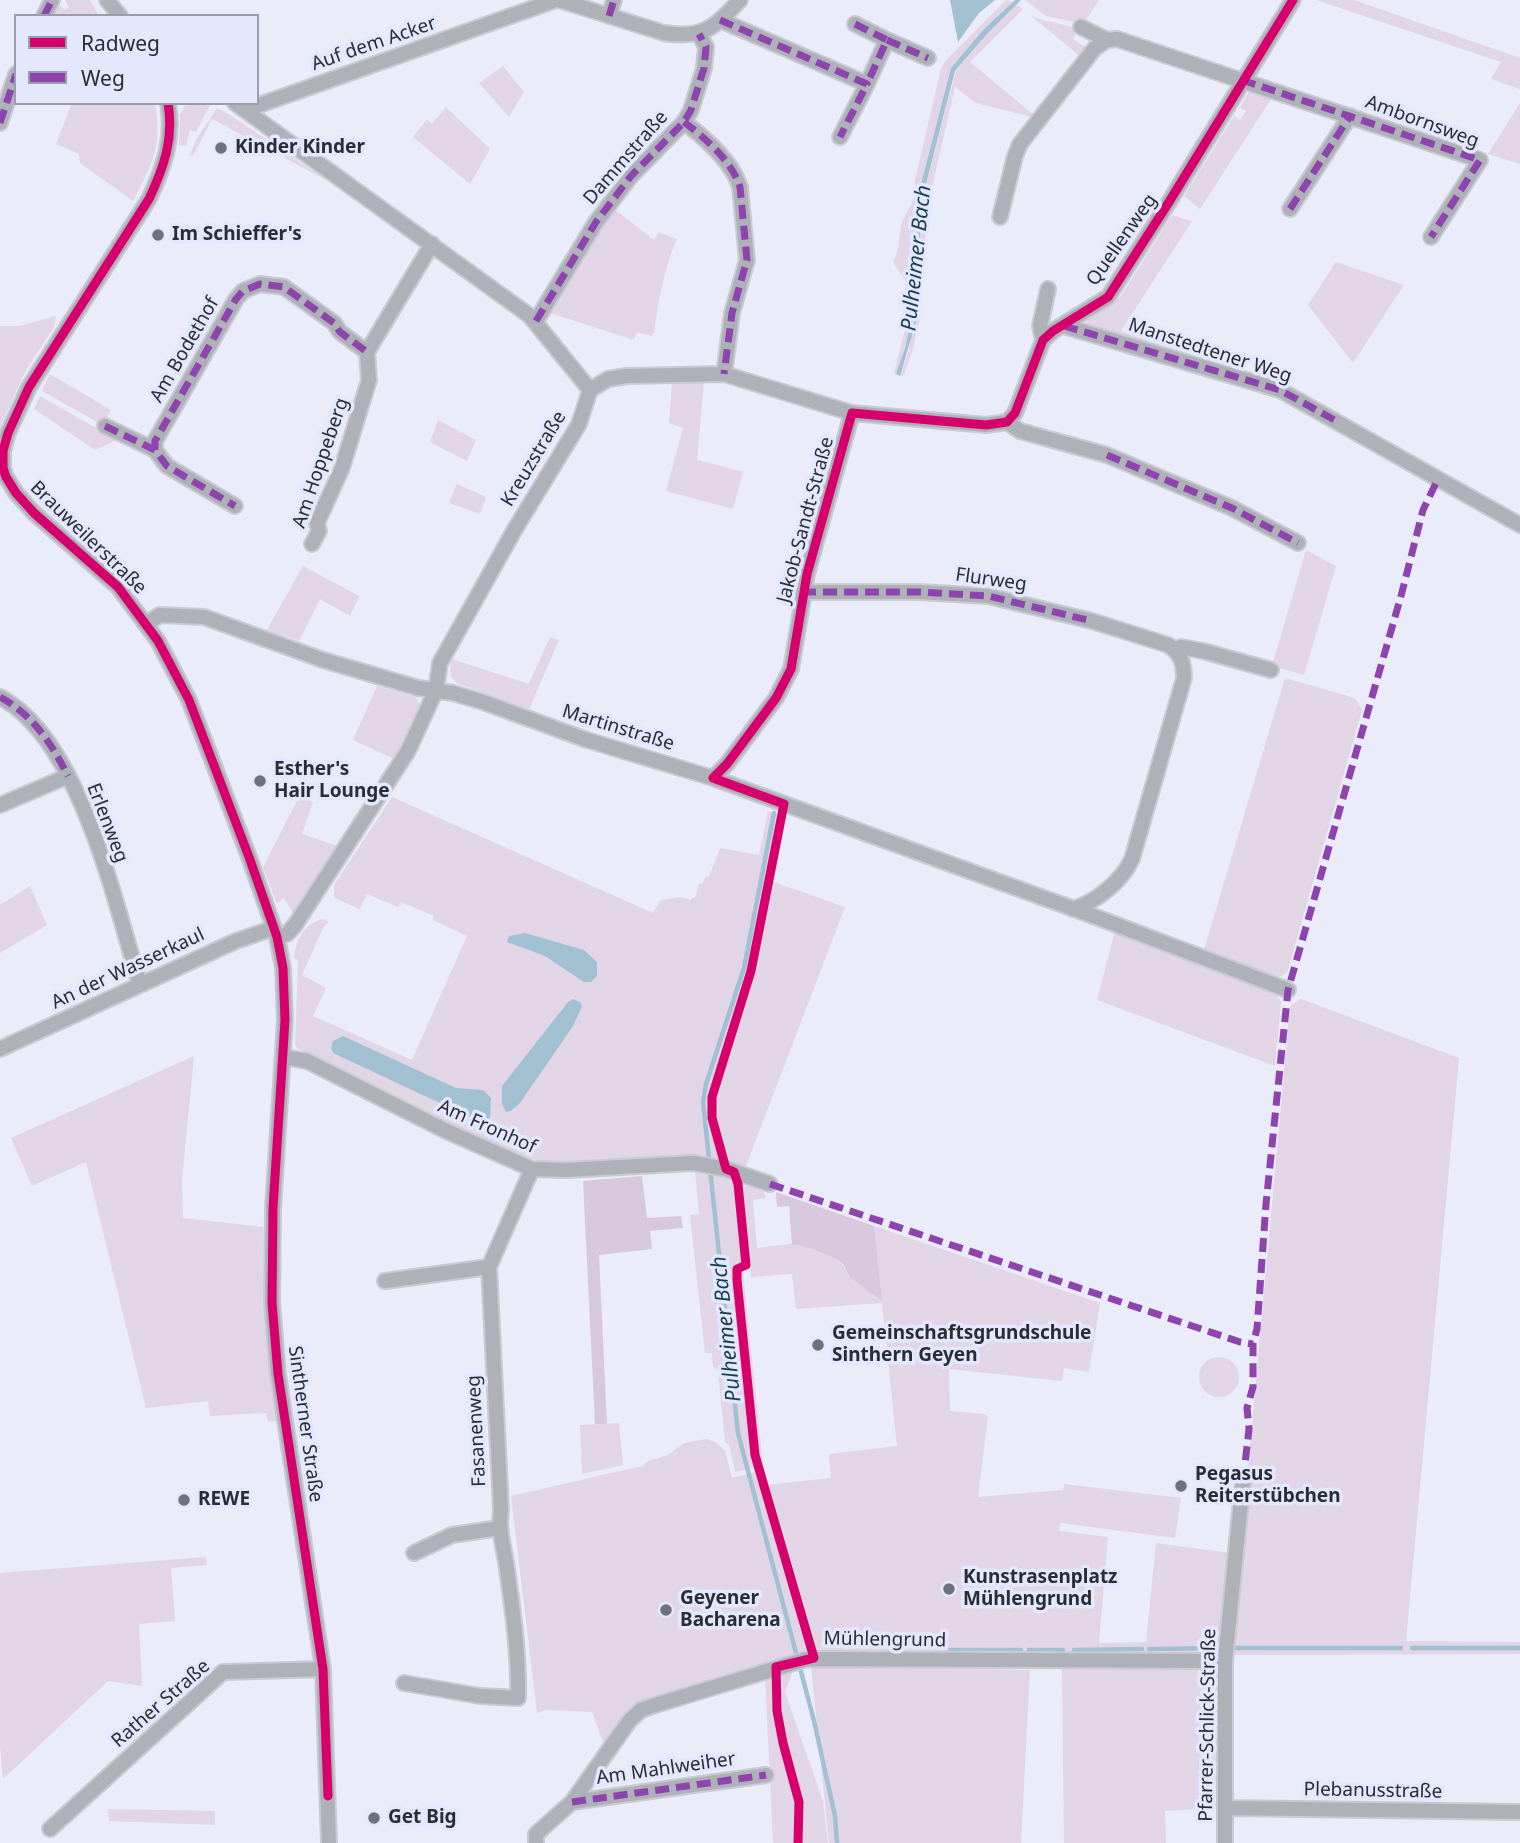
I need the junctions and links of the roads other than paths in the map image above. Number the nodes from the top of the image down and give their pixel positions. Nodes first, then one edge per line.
1 (107, 0) edge
2 (558, 0) edge
3 (614, 0) edge
4 (740, 0) edge
5 (1293, 0) edge
6 (118, 14) edge
7 (609, 16) junction
8 (720, 20) junction
9 (855, 24) dead end
10 (1081, 27) dead end
11 (699, 34) junction
12 (887, 40) junction
13 (1107, 40) junction
14 (928, 58) dead end
15 (14, 80) edge
16 (1242, 80) junction
17 (867, 85) junction
18 (259, 101) edge
19 (168, 105) edge
20 (240, 107) edge
21 (1350, 117) junction
22 (684, 122) junction
23 (0, 123) edge
24 (840, 137) dead end
25 (1290, 209) dead end
26 (1000, 217) dead end
27 (1431, 237) dead end
28 (432, 244) junction
29 (1048, 289) dead end
30 (536, 321) junction
31 (1064, 326) junction
32 (1043, 340) junction
33 (367, 352) junction
34 (724, 374) junction
35 (590, 390) junction
36 (852, 414) junction
37 (1007, 422) junction
38 (104, 426) dead end
39 (155, 450) junction
40 (1, 458) edge
41 (234, 506) dead end
42 (1520, 525) edge
43 (1298, 543) dead end
44 (312, 544) dead end
45 (802, 592) junction
46 (147, 623) junction
47 (1173, 648) junction
48 (1271, 670) dead end
49 (436, 690) junction
50 (0, 697) edge
51 (68, 776) junction
52 (713, 778) junction
53 (0, 806) edge
54 (1073, 909) junction
55 (276, 933) junction
56 (140, 985) junction
57 (1288, 990) dead end
58 (0, 1049) edge
59 (284, 1056) junction
60 (532, 1169) junction
61 (770, 1185) dead end
62 (489, 1267) junction
63 (385, 1281) dead end
64 (1243, 1481) dead end
65 (499, 1528) junction
66 (414, 1553) dead end
67 (1225, 1661) junction
68 (323, 1669) junction
69 (404, 1683) dead end
70 (766, 1775) dead end
71 (572, 1802) junction
72 (1224, 1808) junction
73 (1520, 1812) edge
74 (50, 1829) dead end
75 (329, 1843) edge
76 (536, 1843) edge
77 (1225, 1843) edge

1 - 6 street
2 - 7 street, Auf dem Acker
2 - 18 street, Auf dem Acker
3 - 7 street
4 - 8 street
5 - 16 street, Quellenweg
7 - 11 street, Auf dem Acker
8 - 11 street
8 - 17 street
9 - 12 street
10 - 13 street, Ambornsweg
11 - 22 street, Dammstraße
12 - 14 street
12 - 17 street
13 - 16 street, Ambornsweg
13 - 26 street
15 - 23 street
16 - 21 street, Ambornsweg
16 - 31 street, Quellenweg
17 - 24 street
19 - 40 street, Brauweilerstraße
20 - 28 street
21 - 25 street, Ambornsweg
21 - 27 street, Ambornsweg
22 - 30 street, Dammstraße
22 - 34 street
28 - 30 street
28 - 33 street
29 - 32 street
30 - 35 street
31 - 32 street, Quellenweg
31 - 42 street, Manstedtener Weg
32 - 37 street
33 - 39 street, Am Bodethof
33 - 44 street, Am Hoppeberg
34 - 35 street
34 - 36 street
35 - 49 street, Kreuzstraße
36 - 37 street
36 - 45 street, Jakob-Sandt-Straße
37 - 43 street
38 - 39 street
39 - 41 street
40 - 46 street, Brauweilerstraße
45 - 47 street, Flurweg
45 - 52 street, Jakob-Sandt-Straße
46 - 49 street, Martinstraße
46 - 55 street, Brauweilerstraße
47 - 48 street, Flurweg
47 - 54 street
49 - 52 street, Martinstraße
49 - 55 street, Kreuzstraße
50 - 51 street, Erlenweg
51 - 53 street
51 - 56 street, Erlenweg
52 - 54 street, Martinstraße
54 - 57 street, Martinstraße
55 - 56 street, An der Wasserkaul
55 - 59 street, Brauweilerstraße
56 - 58 street, An der Wasserkaul
59 - 60 street, Am Fronhof
59 - 68 street, Sintherner Straße
60 - 61 street, Am Fronhof
60 - 62 street, Fasanenweg
62 - 63 street
62 - 65 street, Fasanenweg
64 - 67 street, Pfarrer-Schlick-Straße
65 - 66 street
65 - 69 street, Fasanenweg
67 - 71 street, Mühlengrund
67 - 72 street, Pfarrer-Schlick-Straße
68 - 74 street, Rather Straße
68 - 75 street, Sintherner Straße
70 - 71 street, Am Mahlweiher
71 - 76 street, Mühlengrund
72 - 73 street, Plebanusstraße
72 - 77 street, Pfarrer-Schlick-Straße

